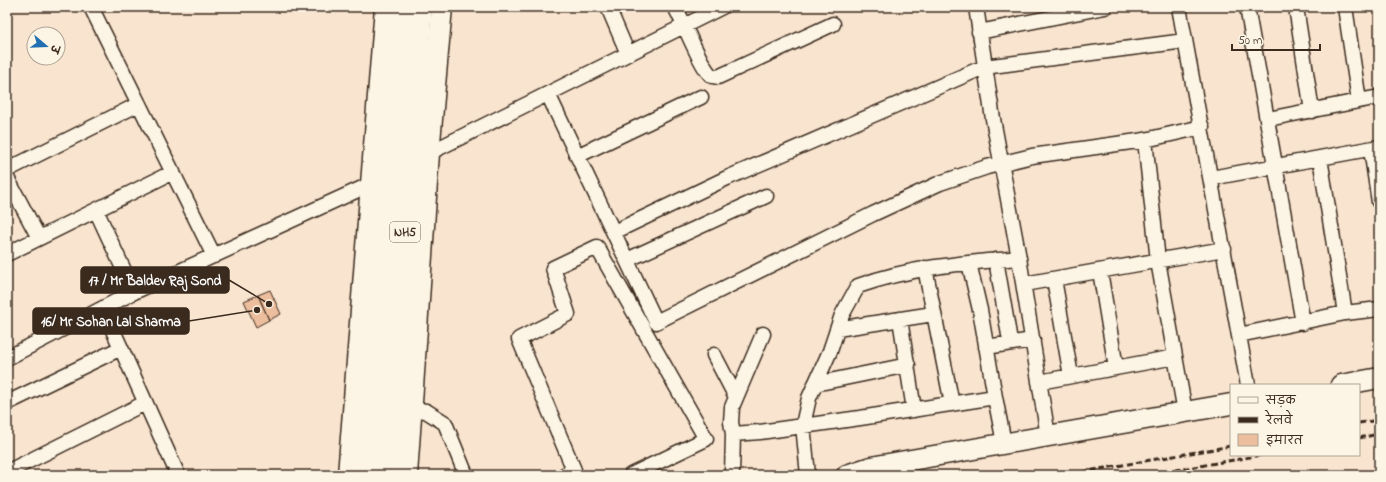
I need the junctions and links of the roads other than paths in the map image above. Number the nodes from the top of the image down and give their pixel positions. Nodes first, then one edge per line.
1 (91, 7) edge
2 (384, 7) edge
3 (400, 7) edge
4 (421, 7) edge
5 (442, 7) edge
6 (608, 7) edge
7 (675, 7) edge
8 (976, 7) edge
9 (1104, 7) edge
10 (1179, 7) edge
11 (1247, 7) edge
12 (1296, 7) edge
13 (1344, 7) edge
14 (718, 8) edge
15 (833, 24) dead end
16 (686, 25) junction
17 (980, 32) junction
18 (1185, 41) junction
19 (628, 54) junction
20 (984, 67) junction
21 (548, 94) junction
22 (701, 97) dead end
23 (1379, 97) edge
24 (1359, 101) junction
25 (138, 104) junction
26 (1312, 111) junction
27 (1268, 119) junction
28 (1202, 127) junction
29 (1145, 140) junction
30 (1375, 148) edge
31 (429, 153) junction
32 (577, 156) junction
33 (1320, 158) junction
34 (1003, 164) junction
35 (1276, 166) junction
36 (7, 170) edge
37 (173, 172) junction
38 (7, 178) edge
39 (1211, 178) junction
40 (371, 184) junction
41 (766, 196) dead end
42 (1379, 202) edge
43 (96, 210) junction
44 (614, 232) junction
45 (39, 238) junction
46 (1224, 249) junction
47 (7, 254) edge
48 (214, 256) junction
49 (1019, 258) junction
50 (627, 260) junction
51 (996, 260) junction
52 (1158, 261) junction
53 (969, 263) junction
54 (925, 268) junction
55 (1100, 271) junction
56 (1054, 279) junction
57 (1024, 284) junction
58 (134, 292) junction
59 (103, 308) junction
60 (1379, 309) edge
61 (1345, 313) junction
62 (933, 314) junction
63 (900, 319) junction
64 (1303, 323) junction
65 (837, 329) junction
66 (763, 334) dead end
67 (1009, 335) dead end
68 (1239, 335) junction
69 (1033, 340) junction
70 (986, 347) junction
71 (121, 348) junction
72 (714, 355) dead end
73 (1176, 357) junction
74 (7, 358) edge
75 (908, 365) junction
76 (1116, 368) junction
77 (1071, 376) junction
78 (1379, 378) edge
79 (1039, 382) junction
80 (815, 384) junction
81 (1248, 384) edge
82 (1346, 384) edge
83 (736, 397) junction
84 (995, 397) junction
85 (7, 403) edge
86 (145, 403) junction
87 (952, 404) junction
88 (1230, 404) edge
89 (412, 409) junction
90 (914, 410) junction
91 (1185, 412) junction
92 (803, 425) junction
93 (733, 434) junction
94 (1048, 436) junction
95 (1004, 443) junction
96 (7, 472) edge
97 (8, 475) edge
98 (178, 475) edge
99 (348, 475) edge
100 (368, 475) edge
101 (387, 475) edge
102 (407, 475) edge
103 (466, 475) edge
104 (564, 475) edge
105 (631, 475) edge
106 (732, 475) edge
107 (808, 475) edge
108 (847, 475) edge

1 - 25 street
2 - 40 street
3 - 100 highway, NH5
4 - 101 highway, NH5
5 - 31 street
6 - 19 street
7 - 16 street
8 - 17 street
9 - 17 street
10 - 18 street
11 - 27 street
12 - 26 street
13 - 24 street
14 - 16 street
15 - 16 street
16 - 19 street
17 - 20 street
18 - 20 street
18 - 28 street
19 - 21 street
20 - 34 street
20 - 44 street
21 - 31 street
21 - 32 street
22 - 32 street
23 - 24 street
24 - 26 street
25 - 36 street
25 - 37 street
26 - 27 street
27 - 35 street
28 - 29 street
28 - 39 street
29 - 34 street
29 - 52 street
30 - 33 street
30 - 42 street
31 - 89 street
32 - 44 street
33 - 35 street
33 - 61 street
34 - 49 street
34 - 50 street
35 - 39 street
35 - 64 street
37 - 43 street
37 - 48 street
38 - 45 street
39 - 46 street
40 - 48 street
40 - 99 street
41 - 50 street
43 - 45 street
43 - 58 street
44 - 50 street
45 - 47 street
46 - 52 street
46 - 68 street
48 - 58 street
49 - 51 street
49 - 57 street
51 - 53 street
51 - 67 street
52 - 55 street
52 - 73 street
53 - 54 street
53 - 70 street
54 - 62 street
54 - 65 street
55 - 56 street
55 - 76 street
56 - 57 street
56 - 77 street
57 - 69 street
58 - 59 street
59 - 71 street
59 - 74 street
60 - 61 street
61 - 64 street
62 - 63 street
62 - 87 street
63 - 65 street
63 - 75 street
64 - 68 street
65 - 80 street
66 - 83 street
68 - 81 street
69 - 70 street
69 - 79 street
70 - 84 street
71 - 85 street
71 - 86 street
72 - 83 street
73 - 76 street
73 - 91 street
75 - 80 street
75 - 90 street
76 - 77 street
77 - 79 street
78 - 82 street
79 - 94 street
80 - 92 street
83 - 93 street
84 - 87 street
84 - 95 street
86 - 96 street
86 - 98 street
87 - 90 street
88 - 91 street
89 - 102 street
89 - 103 street
90 - 92 street
91 - 94 street
92 - 93 street
92 - 107 street
93 - 106 street
94 - 95 street
95 - 108 street
96 - 97 street
104 - 105 street

